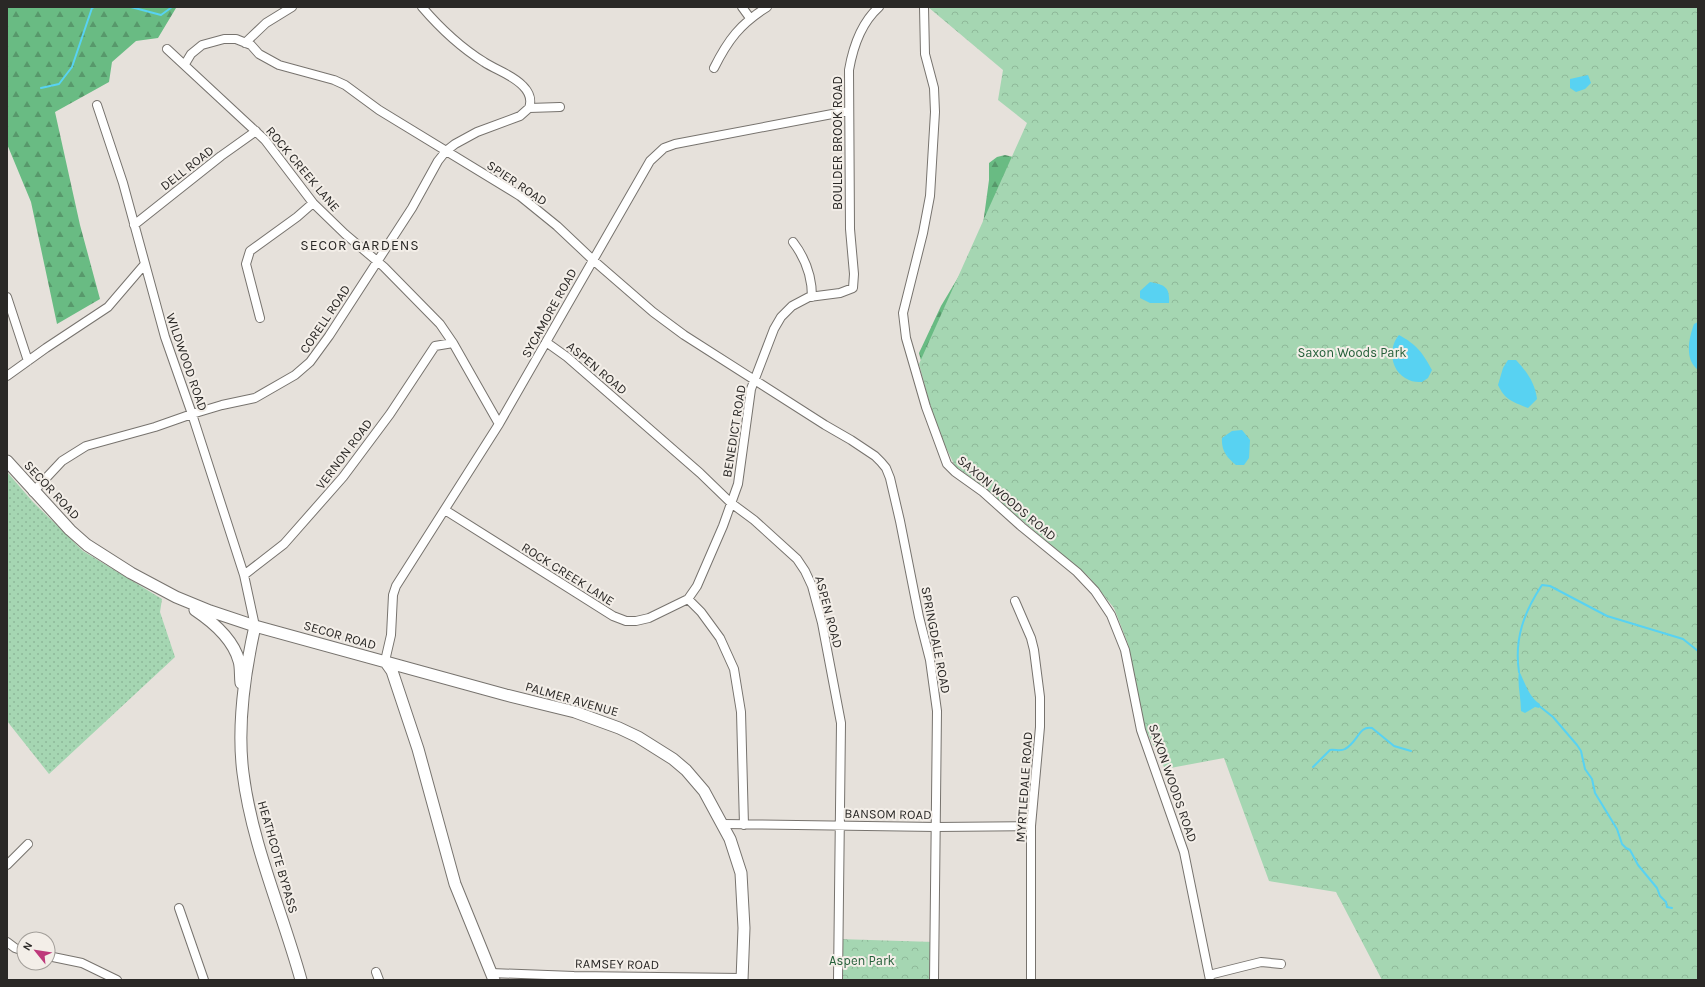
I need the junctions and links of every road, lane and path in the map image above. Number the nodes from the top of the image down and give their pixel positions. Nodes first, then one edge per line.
1 (292, 7) edge
2 (422, 7) edge
3 (742, 7) edge
4 (767, 7) edge
5 (879, 7) edge
6 (924, 7) edge
7 (750, 18) junction
8 (245, 43) junction
9 (167, 49) dead end
10 (185, 64) junction
11 (714, 68) dead end
12 (98, 105) dead end
13 (560, 106) dead end
14 (529, 108) junction
15 (848, 111) junction
16 (256, 131) junction
17 (446, 151) junction
18 (313, 203) junction
19 (134, 225) junction
20 (793, 242) dead end
21 (593, 260) junction
22 (377, 262) junction
23 (144, 265) junction
24 (853, 288) joint
25 (7, 297) edge
26 (812, 297) junction
27 (260, 318) dead end
28 (546, 342) junction
29 (453, 343) junction
30 (28, 361) junction
31 (7, 376) edge
32 (754, 380) junction
33 (192, 414) junction
34 (500, 424) junction
35 (7, 461) edge
36 (33, 492) junction
37 (731, 503) junction
38 (445, 510) junction
39 (244, 574) junction
40 (176, 597) junction
41 (688, 599) junction
42 (1015, 601) dead end
43 (255, 626) junction
44 (385, 661) junction
45 (242, 715) junction
46 (723, 824) junction
47 (744, 825) junction
48 (839, 826) junction
49 (1031, 826) junction
50 (936, 827) junction
51 (28, 844) dead end
52 (7, 865) edge
53 (179, 908) dead end
54 (7, 942) edge
55 (16, 948) edge
56 (56, 958) edge
57 (1281, 964) dead end
58 (376, 972) dead end
59 (492, 976) edge
60 (1209, 978) edge
61 (742, 979) edge
62 (118, 980) edge
63 (204, 980) edge
64 (302, 980) edge
65 (379, 980) edge
66 (838, 980) edge
67 (934, 980) edge
68 (1031, 980) edge

1 - 8 street
2 - 14 street
3 - 7 street
4 - 7 street
5 - 15 street, BOULDER BROOK ROAD
6 - 60 street, SAXON WOODS ROAD
7 - 11 street
8 - 10 street
8 - 17 street, SPIER ROAD
9 - 10 street, ROCK CREEK LANE
10 - 16 street, ROCK CREEK LANE
12 - 19 street, WILDWOOD ROAD
13 - 14 street, CORELL ROAD
14 - 17 street, CORELL ROAD
15 - 21 street, SYCAMORE ROAD
15 - 24 street, BOULDER BROOK ROAD
16 - 18 street, ROCK CREEK LANE
16 - 19 street, DELL ROAD
17 - 21 street, SPIER ROAD
17 - 22 street, CORELL ROAD
18 - 22 street, ROCK CREEK LANE
18 - 27 street
19 - 23 street, WILDWOOD ROAD
20 - 26 street
21 - 28 street, SYCAMORE ROAD
21 - 32 street, SPIER ROAD
22 - 29 street, ROCK CREEK LANE
22 - 33 street, CORELL ROAD
23 - 30 street
23 - 33 street, WILDWOOD ROAD
24 - 26 street, BENEDICT ROAD
25 - 30 street
26 - 32 street, BENEDICT ROAD
28 - 34 street, SYCAMORE ROAD
28 - 37 street, ASPEN ROAD
29 - 34 street, ROCK CREEK LANE
29 - 39 street, VERNON ROAD
30 - 31 street
32 - 37 street, BENEDICT ROAD
32 - 50 street, SPRINGDALE ROAD
33 - 36 street, CORELL ROAD
33 - 39 street, WILDWOOD ROAD
34 - 38 street, SYCAMORE ROAD
35 - 36 main road, SECOR ROAD
36 - 40 main road, SECOR ROAD
37 - 41 street, BENEDICT ROAD
37 - 48 street, ASPEN ROAD
38 - 41 street, ROCK CREEK LANE
38 - 44 street, SYCAMORE ROAD
39 - 43 street, WILDWOOD ROAD
40 - 43 main road, SECOR ROAD
40 - 45 main road
41 - 47 street
42 - 49 street, MYRTLEDALE ROAD
43 - 44 main road, SECOR ROAD
43 - 45 main road
44 - 46 main road, PALMER AVENUE
44 - 59 main road, SECOR ROAD
45 - 64 main road, HEATHCOTE BYPASS
46 - 47 street
46 - 61 main road, PALMER AVENUE
47 - 48 street, BANSOM ROAD
48 - 50 street, BANSOM ROAD
48 - 66 street, ASPEN ROAD
49 - 50 street, BANSOM ROAD
49 - 68 street, MYRTLEDALE ROAD
50 - 67 street, SPRINGDALE ROAD
51 - 52 street
53 - 63 street
54 - 55 street
56 - 62 street
57 - 60 street
58 - 65 street
59 - 61 street, RAMSEY ROAD

